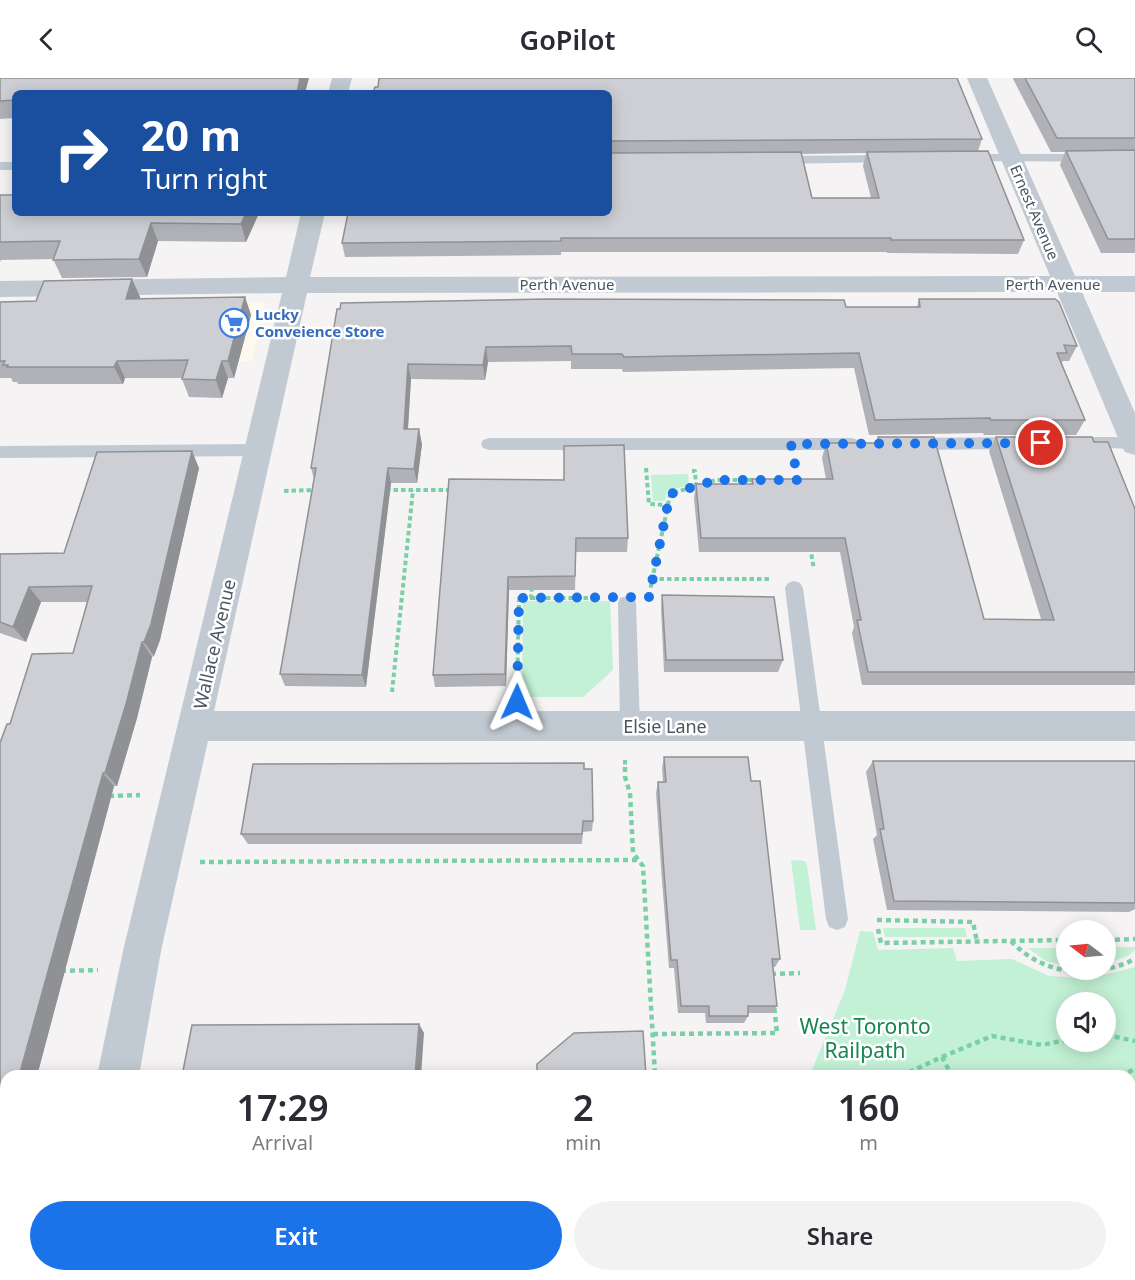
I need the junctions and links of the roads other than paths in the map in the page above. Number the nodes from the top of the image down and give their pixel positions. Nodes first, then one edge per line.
1 (976, 78) edge
2 (1012, 158) junction
3 (1135, 158) edge
4 (900, 159) edge
5 (947, 159) edge
6 (761, 160) edge
7 (312, 216) edge
8 (1066, 284) junction
9 (1135, 284) edge
10 (297, 285) junction
11 (0, 289) edge
12 (1039, 443) edge
13 (1062, 443) edge
14 (489, 444) dead end
15 (874, 444) edge
16 (897, 444) edge
17 (1135, 444) edge
18 (259, 450) junction
19 (0, 452) edge
20 (786, 584) road end
21 (627, 603) dead end
22 (195, 726) junction
23 (813, 726) junction
24 (1135, 726) edge
25 (627, 740) junction
26 (837, 919) dead end
27 (119, 1070) edge

1 - 2 street, Ernest Avenue
2 - 3 lane
2 - 5 lane
2 - 8 street, Ernest Avenue
4 - 6 lane
7 - 10 street, Wallace Avenue
8 - 9 street, Perth Avenue
8 - 10 street, Perth Avenue
8 - 17 street, Ernest Avenue
10 - 11 street, Perth Avenue
10 - 18 street, Wallace Avenue
12 - 16 lane
13 - 17 lane
14 - 15 lane
18 - 19 lane
18 - 22 street, Wallace Avenue
20 - 23 lane
21 - 25 lane
22 - 25 street, Elsie Lane
22 - 27 street, Wallace Avenue
23 - 24 street, Elsie Lane
23 - 25 street, Elsie Lane
23 - 26 lane

